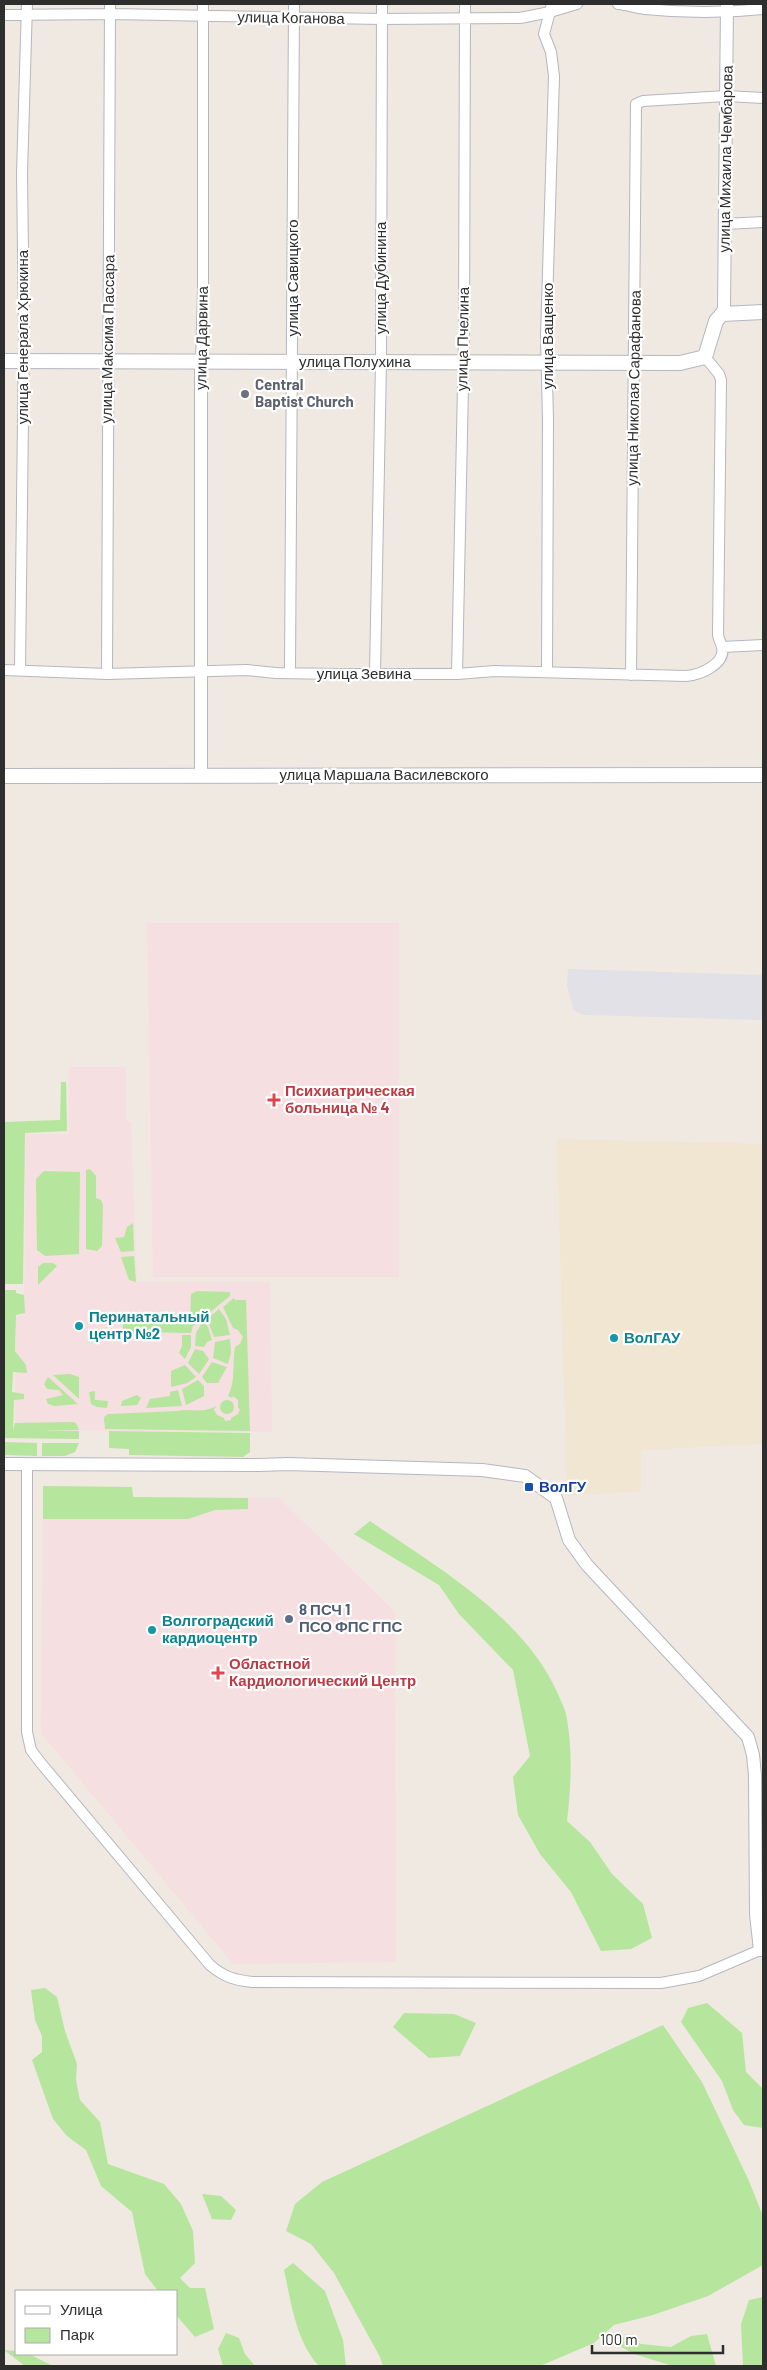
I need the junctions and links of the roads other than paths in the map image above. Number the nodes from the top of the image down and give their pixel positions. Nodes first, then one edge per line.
1 (27, 4) edge
2 (203, 4) edge
3 (294, 4) edge
4 (382, 4) edge
5 (465, 4) edge
6 (577, 4) edge
7 (618, 4) edge
8 (727, 7) edge
9 (551, 8) edge
10 (110, 9) edge
11 (763, 9) edge
12 (4, 15) edge
13 (26, 15) junction
14 (203, 17) junction
15 (294, 18) junction
16 (382, 19) junction
17 (465, 19) junction
18 (726, 96) junction
19 (763, 98) edge
20 (763, 222) edge
21 (725, 224) junction
22 (763, 312) edge
23 (722, 314) junction
24 (705, 356) junction
25 (4, 360) edge
26 (23, 361) junction
27 (108, 361) junction
28 (201, 361) junction
29 (293, 362) junction
30 (381, 362) junction
31 (463, 363) junction
32 (547, 363) junction
33 (634, 363) junction
34 (763, 645) edge
35 (722, 647) junction
36 (4, 670) edge
37 (20, 670) junction
38 (200, 672) junction
39 (290, 672) junction
40 (547, 672) junction
41 (375, 673) junction
42 (107, 674) junction
43 (457, 674) junction
44 (631, 676) junction
45 (201, 775) junction
46 (763, 775) edge
47 (4, 776) edge
48 (4, 1464) edge
49 (27, 1464) junction
50 (762, 1950) edge

1 - 13 street, улица Генерала Хрюкина
2 - 14 street, улица Дарвина
3 - 15 street, улица Савицкого
4 - 16 street, улица Дубинина
5 - 17 street, улица Пчелина
6 - 9 street, улица Коганова
7 - 8 street
8 - 11 street
8 - 18 street, улица Михаила Чембарова
9 - 17 street, улица Коганова
9 - 32 street, улица Ващенко
10 - 13 street, улица Коганова
10 - 14 street, улица Коганова
10 - 27 street, улица Максима Пассара
12 - 13 street, улица Коганова
13 - 26 street, улица Генерала Хрюкина
14 - 15 street, улица Коганова
14 - 28 street, улица Дарвина
15 - 16 street, улица Коганова
15 - 29 street, улица Савицкого
16 - 17 street, улица Коганова
16 - 30 street, улица Дубинина
17 - 31 street, улица Пчелина
18 - 19 street
18 - 21 street, улица Михаила Чембарова
18 - 33 street, улица Николая Сарафанова
20 - 21 street
21 - 23 street, улица Михаила Чембарова
22 - 23 main road
23 - 24 main road
24 - 33 main road, улица Полухина
24 - 35 street
25 - 26 main road, улица Полухина
26 - 27 main road, улица Полухина
26 - 37 street, улица Генерала Хрюкина
27 - 28 main road, улица Полухина
27 - 42 street, улица Максима Пассара
28 - 29 main road, улица Полухина
28 - 38 street, улица Дарвина
29 - 30 main road, улица Полухина
29 - 39 street, улица Савицкого
30 - 31 main road, улица Полухина
30 - 41 street, улица Дубинина
31 - 32 main road, улица Полухина
31 - 43 street, улица Пчелина
32 - 33 main road, улица Полухина
32 - 40 street, улица Ващенко
33 - 44 street, улица Николая Сарафанова
34 - 35 street
35 - 44 street, улица Зевина
36 - 37 street, улица Зевина
37 - 42 street, улица Зевина
38 - 39 street, улица Зевина
38 - 42 street, улица Зевина
38 - 45 street, улица Дарвина
39 - 41 street, улица Зевина
40 - 43 street, улица Зевина
40 - 44 street, улица Зевина
41 - 43 street, улица Зевина
45 - 46 main road, улица Маршала Василевского
45 - 47 main road, улица Маршала Василевского
48 - 49 street
49 - 50 street
49 - 50 street

